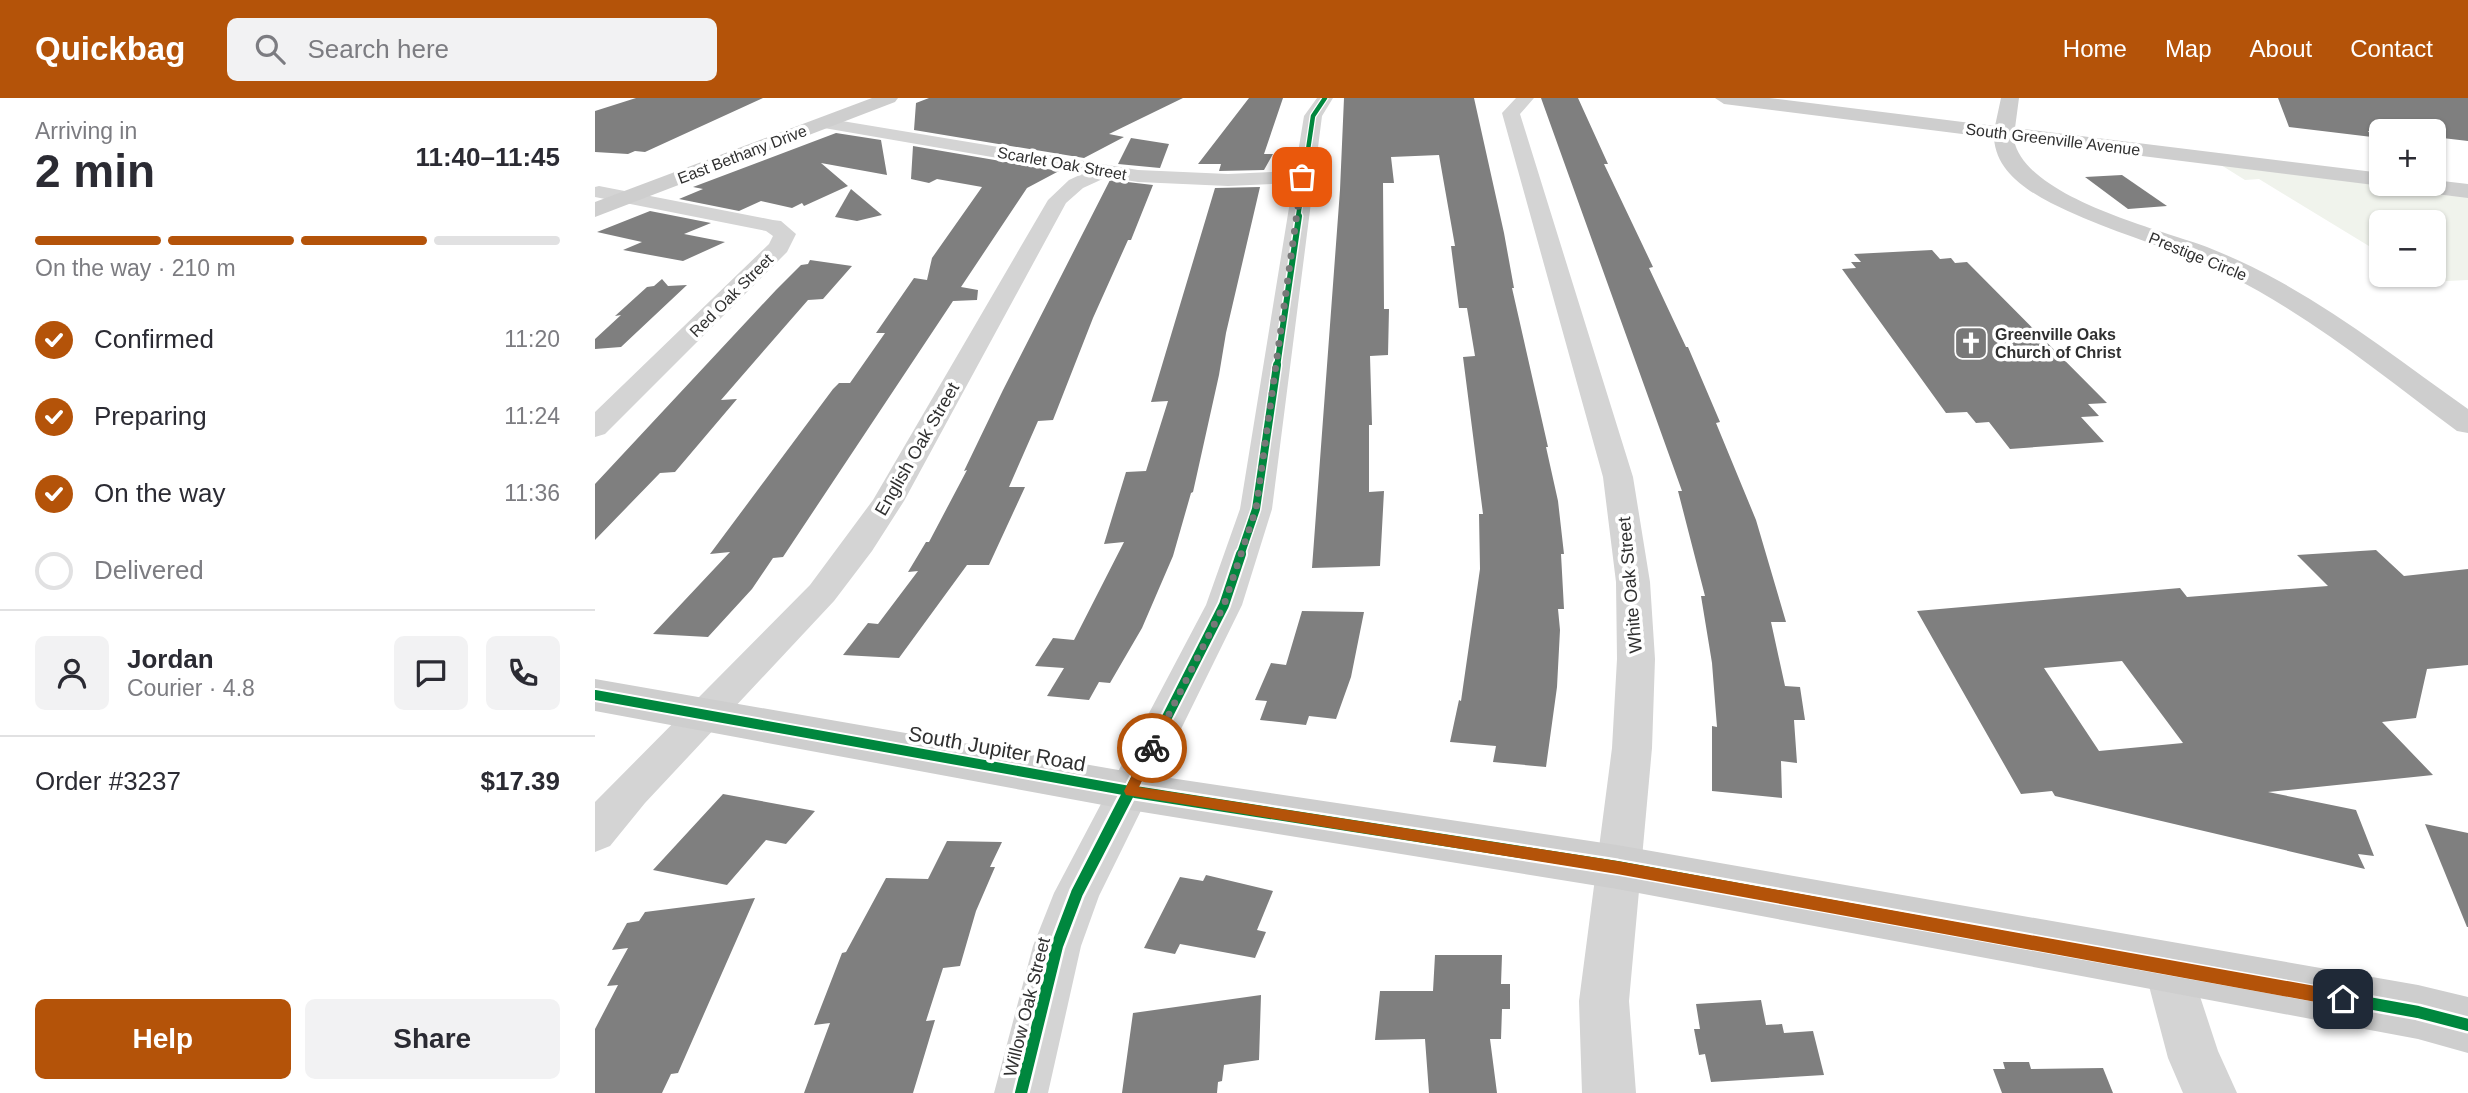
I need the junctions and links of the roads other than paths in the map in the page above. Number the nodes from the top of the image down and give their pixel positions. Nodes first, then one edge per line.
1 (853, 98) edge
2 (890, 98) edge
3 (1325, 98) edge
4 (1526, 98) edge
5 (1724, 98) edge
6 (1830, 98) edge
7 (2007, 117) edge
8 (800, 118) junction
9 (824, 123) junction
10 (2369, 162) edge
11 (1103, 171) junction
12 (2446, 172) edge
13 (2468, 175) edge
14 (1302, 177) junction
15 (2369, 178) edge
16 (634, 183) junction
17 (2446, 188) edge
18 (2468, 191) edge
19 (596, 198) edge
20 (2468, 424) edge
21 (595, 428) edge
22 (595, 695) edge
23 (704, 713) junction
24 (1131, 791) junction
25 (595, 833) edge
26 (1617, 867) junction
27 (2168, 967) junction
28 (2468, 1025) edge
29 (1021, 1093) edge
30 (1609, 1093) edge
31 (2210, 1093) edge

1 - 8 main road, East Bethany Drive
2 - 9 main road, East Bethany Drive
3 - 14 street, Willow Oak Street
4 - 26 street, White Oak Street
5 - 7 main road, South Greenville Avenue
6 - 7 main road, South Greenville Avenue
7 - 10 main road, South Greenville Avenue
7 - 15 main road, South Greenville Avenue
7 - 20 main road, Prestige Circle
8 - 9 main road
8 - 16 main road, East Bethany Drive
9 - 11 street, Scarlet Oak Street
9 - 16 main road, East Bethany Drive
11 - 14 street, Scarlet Oak Street
11 - 23 street, English Oak Street
12 - 13 main road
14 - 24 street, Willow Oak Street
16 - 19 main road, East Bethany Drive
16 - 21 street, Red Oak Street
17 - 18 main road
22 - 23 main road, South Jupiter Road
23 - 24 main road, South Jupiter Road
23 - 25 street, English Oak Street
24 - 26 main road, South Jupiter Road
24 - 29 street, Willow Oak Street
26 - 27 main road, South Jupiter Road
26 - 30 street, White Oak Street
27 - 28 main road, South Jupiter Road
27 - 31 street

